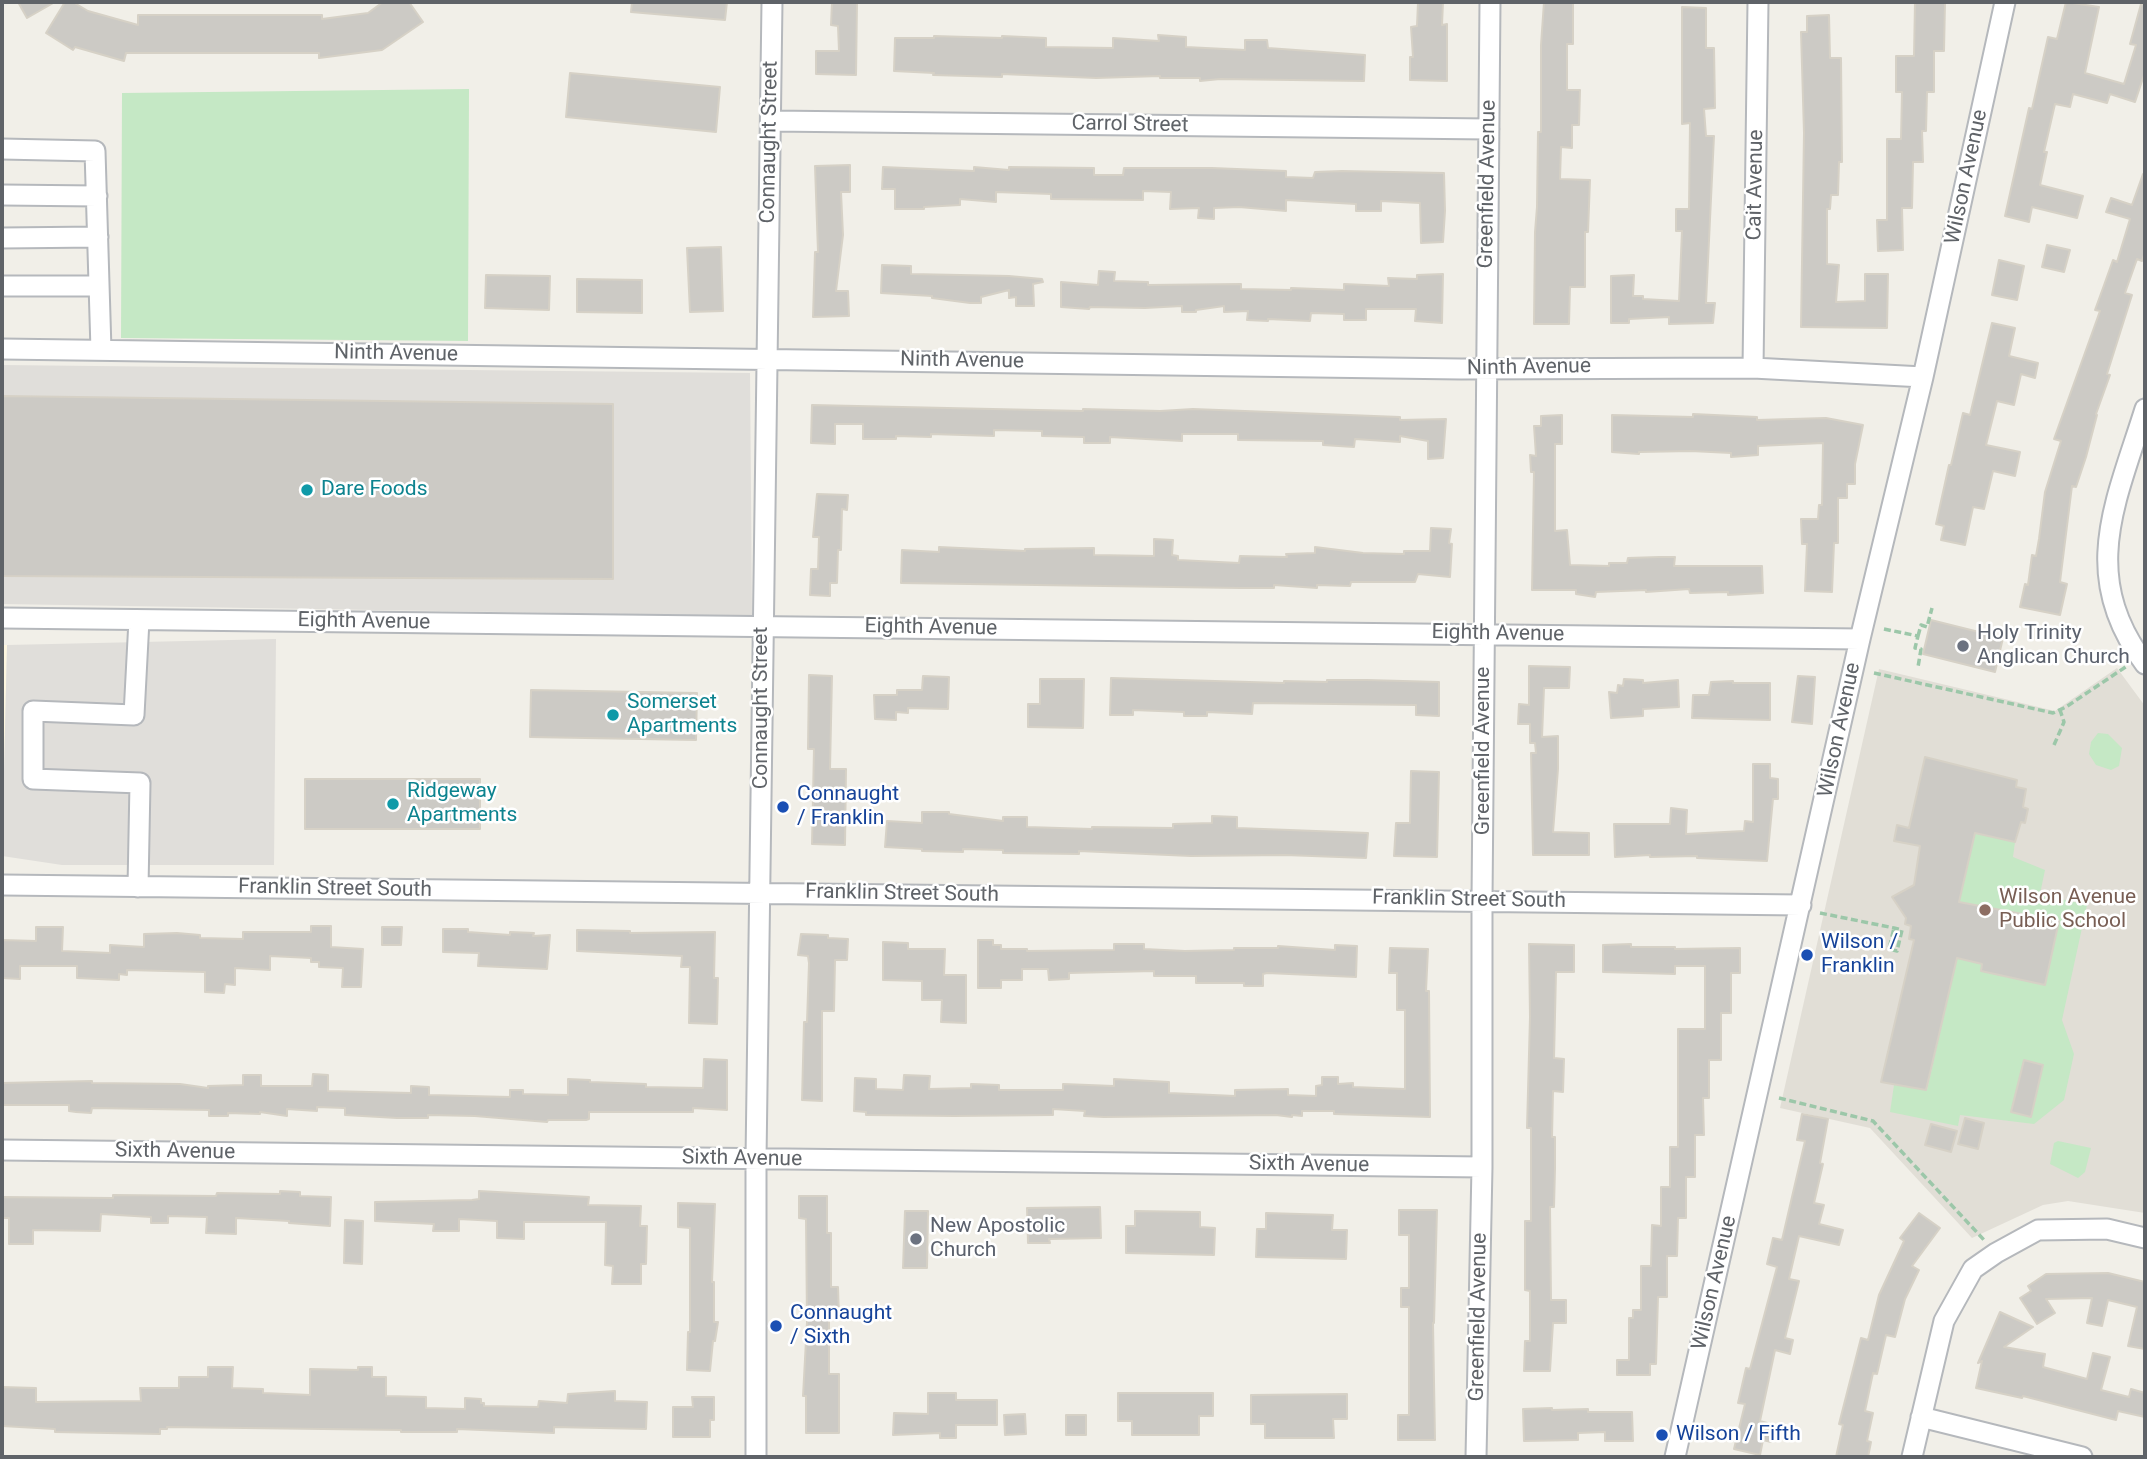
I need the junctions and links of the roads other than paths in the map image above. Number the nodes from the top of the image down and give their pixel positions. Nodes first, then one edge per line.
1 (772, 2) edge
2 (1490, 2) edge
3 (1758, 2) edge
4 (2005, 2) edge
5 (771, 121) junction
6 (1489, 129) junction
7 (2, 149) edge
8 (2, 195) edge
9 (97, 196) junction
10 (98, 237) junction
11 (2, 238) edge
12 (2, 286) edge
13 (99, 286) junction
14 (2, 349) edge
15 (101, 350) junction
16 (766, 358) junction
17 (1753, 368) junction
18 (1486, 369) junction
19 (1923, 377) junction
20 (2145, 409) edge
21 (2, 618) edge
22 (139, 620) junction
23 (763, 626) junction
24 (1485, 634) junction
25 (1860, 639) junction
26 (2143, 660) edge
27 (2, 885) edge
28 (138, 887) junction
29 (761, 893) junction
30 (1482, 900) junction
31 (1801, 905) junction
32 (2, 1150) edge
33 (756, 1159) junction
34 (1482, 1167) junction
35 (2145, 1238) edge
36 (1921, 1418) junction
37 (756, 1457) edge
38 (1476, 1457) edge
39 (1675, 1457) edge
40 (1912, 1457) edge
41 (2082, 1457) edge

1 - 5 street, Connaught Street
2 - 6 street, Greenfield Avenue
3 - 17 street, Cait Avenue
4 - 19 street, Wilson Avenue
5 - 6 street, Carrol Street
5 - 16 street, Connaught Street
6 - 18 street, Greenfield Avenue
7 - 9 street
8 - 9 street
9 - 10 street
10 - 11 street
10 - 13 street
12 - 13 street
13 - 15 street
14 - 15 street, Ninth Avenue
15 - 16 street, Ninth Avenue
16 - 18 street, Ninth Avenue
16 - 23 street, Connaught Street
17 - 18 street, Ninth Avenue
17 - 19 street, Ninth Avenue
18 - 24 street, Greenfield Avenue
19 - 25 street, Wilson Avenue
20 - 26 street
21 - 22 street, Eighth Avenue
22 - 23 street, Eighth Avenue
22 - 28 street
23 - 24 street, Eighth Avenue
23 - 29 street, Connaught Street
24 - 25 street, Eighth Avenue
24 - 30 street, Greenfield Avenue
25 - 31 street, Wilson Avenue
27 - 28 street, Franklin Street South
28 - 29 street, Franklin Street South
29 - 30 street, Franklin Street South
29 - 33 street, Connaught Street
30 - 31 street, Franklin Street South
30 - 34 street, Greenfield Avenue
31 - 39 street, Wilson Avenue
32 - 33 street, Sixth Avenue
33 - 34 street, Sixth Avenue
33 - 37 street, Connaught Street
34 - 38 street, Greenfield Avenue
35 - 36 street
36 - 40 street
36 - 41 street

